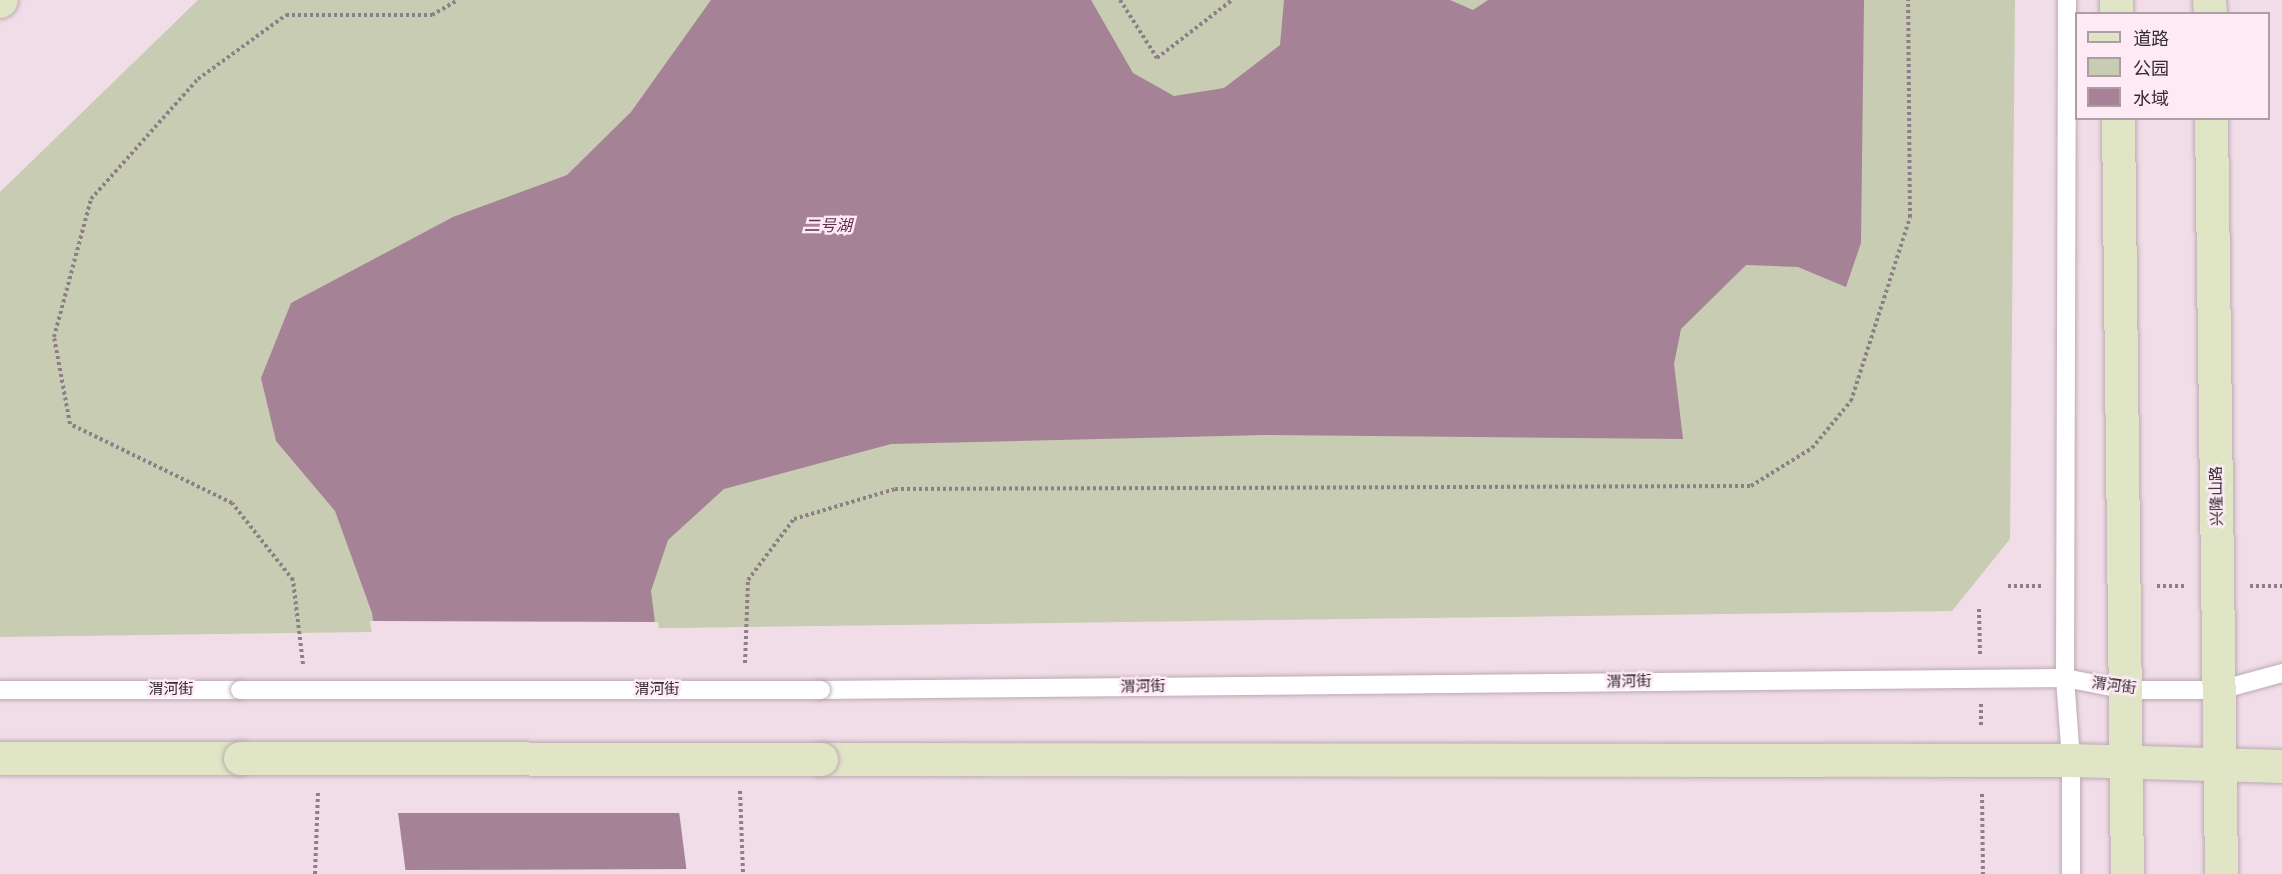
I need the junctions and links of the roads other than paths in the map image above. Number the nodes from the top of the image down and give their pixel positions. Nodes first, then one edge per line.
1 (2067, 0) edge
2 (2118, 120) edge
3 (2211, 120) edge
4 (2282, 673) edge
5 (2065, 678) junction
6 (0, 690) edge
7 (2127, 690) junction
8 (2220, 690) junction
9 (0, 758) edge
10 (2071, 760) junction
11 (2128, 760) junction
12 (2221, 766) junction
13 (2282, 766) edge
14 (2071, 874) edge
15 (2127, 874) edge
16 (2221, 874) edge

1 - 5 lane
2 - 7 main road
3 - 8 main road, 兴隆山路
4 - 8 lane, 渭河街
5 - 6 lane, 渭河街, bridge
5 - 7 lane, 渭河街
5 - 10 lane
7 - 8 lane, 渭河街
7 - 11 main road
8 - 12 main road, 兴隆山路
9 - 10 main road, bridge
10 - 11 main road
10 - 14 lane
11 - 12 main road
11 - 15 main road
12 - 13 main road
12 - 16 main road, 兴隆山路

